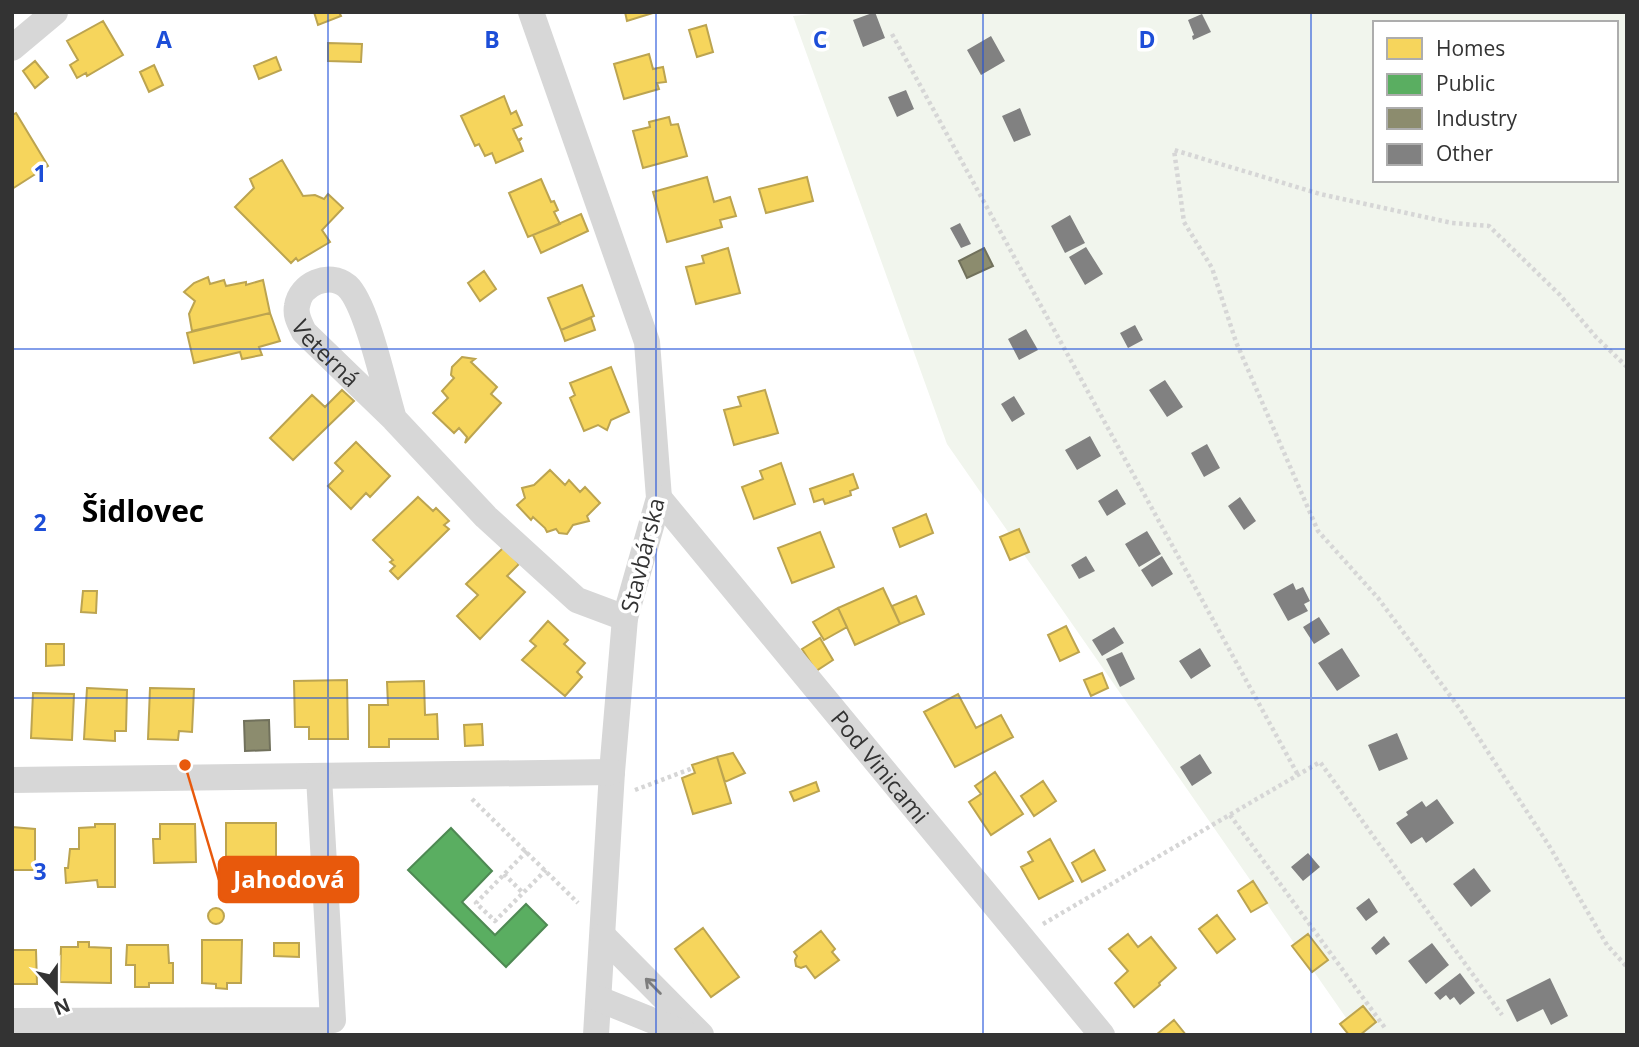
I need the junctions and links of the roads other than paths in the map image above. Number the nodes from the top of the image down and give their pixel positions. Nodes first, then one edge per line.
1 (55, 12) edge
2 (531, 12) edge
3 (12, 48) edge
4 (394, 419) junction
5 (659, 498) junction
6 (625, 618) junction
7 (612, 772) junction
8 (319, 776) junction
9 (12, 780) edge
10 (603, 932) junction
11 (599, 999) junction
12 (12, 1021) edge
13 (596, 1035) edge
14 (688, 1035) edge
15 (702, 1035) edge
16 (1102, 1035) edge

1 - 3 street
2 - 5 street, Stavbárska
4 - 4 street, Veterná
4 - 6 street, Veterná
5 - 6 street, Stavbárska
5 - 16 street, Pod Vinicami
6 - 7 street, Stavbárska
7 - 8 street
7 - 10 street, Stavbárska
8 - 9 street
8 - 12 street
10 - 11 street, Stavbárska
15 -> 10 street
11 - 13 street, Stavbárska
11 - 14 street

